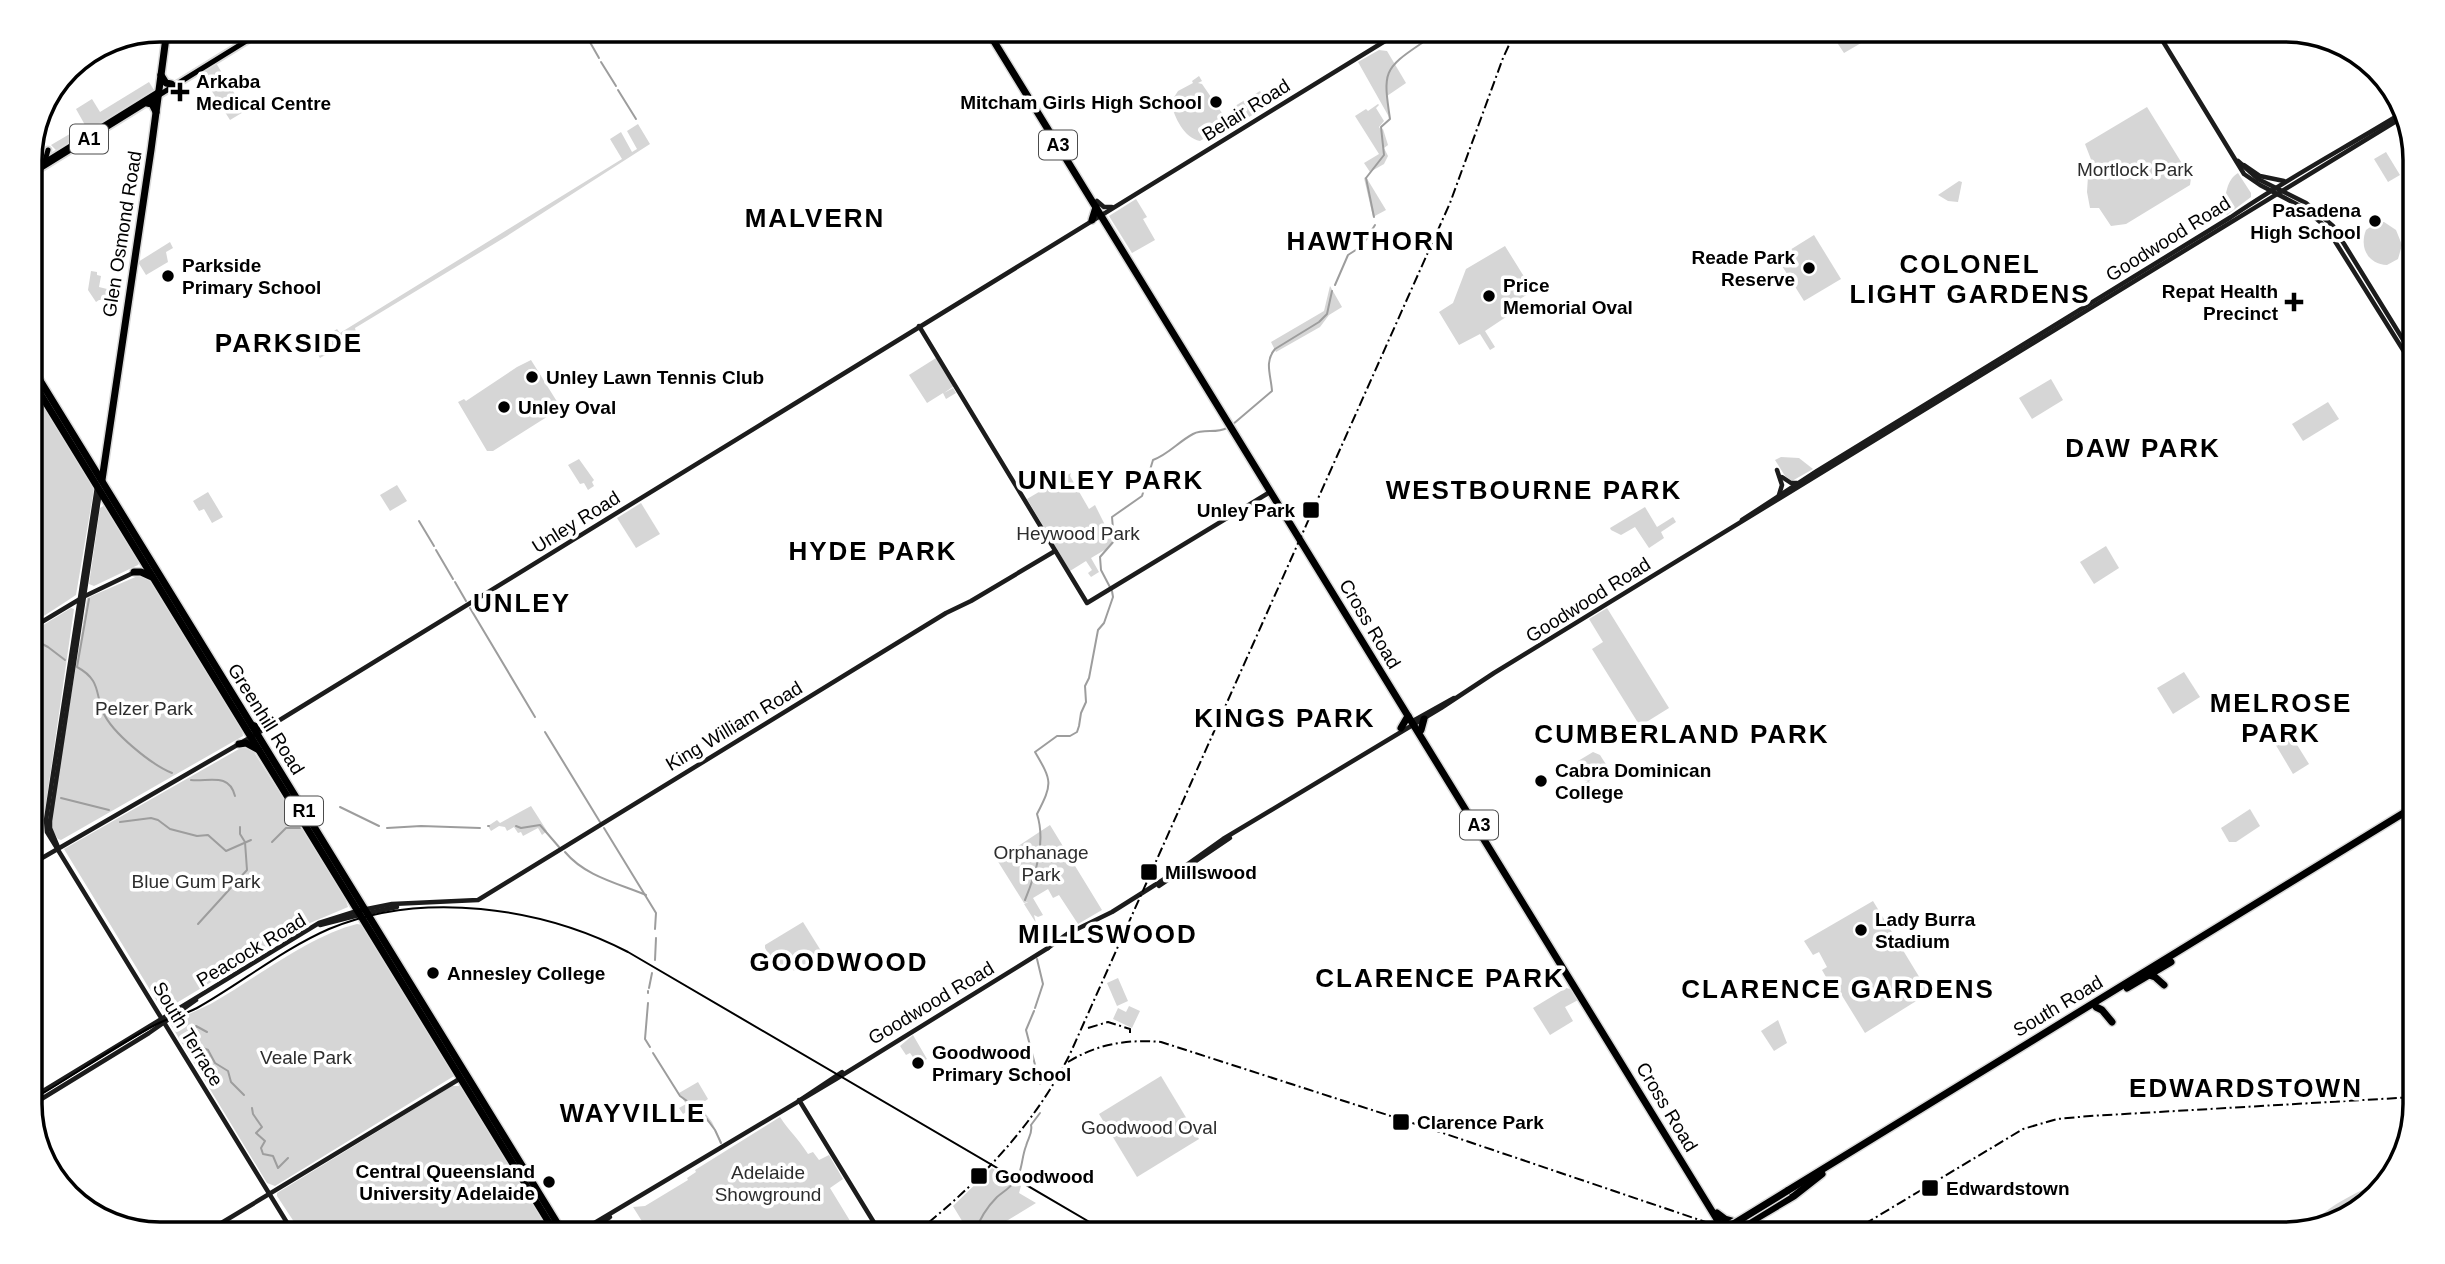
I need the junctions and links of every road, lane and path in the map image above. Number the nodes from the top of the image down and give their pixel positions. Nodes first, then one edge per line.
1 (165, 42) edge
2 (244, 42) edge
3 (997, 42) edge
4 (1383, 42) edge
5 (2163, 42) edge
6 (204, 66) junction
7 (161, 75) junction
8 (171, 84) junction
9 (159, 94) junction
10 (147, 103) junction
11 (156, 112) junction
12 (2396, 119) edge
13 (2396, 119) edge
14 (48, 150) dead end
15 (2233, 156) junction
16 (45, 161) junction
17 (42, 163) edge
18 (2240, 163) junction
19 (42, 166) edge
20 (2305, 177) junction
21 (2289, 180) junction
22 (2260, 185) junction
23 (2273, 189) junction
24 (2280, 193) junction
25 (2271, 198) junction
26 (2293, 200) junction
27 (2252, 203) junction
28 (1112, 207) junction
29 (1097, 212) junction
30 (2321, 213) junction
31 (2228, 221) junction
32 (2323, 223) junction
33 (2346, 246) junction
34 (2351, 264) junction
35 (2358, 267) junction
36 (2365, 284) junction
37 (2385, 320) junction
38 (2393, 323) junction
39 (919, 326) junction
40 (2393, 332) junction
41 (2403, 339) edge
42 (2403, 349) edge
43 (42, 384) edge
44 (42, 395) edge
45 (1232, 425) junction
46 (1868, 441) junction
47 (106, 442) junction
48 (101, 463) junction
49 (93, 467) junction
50 (1777, 470) dead end
51 (1782, 477) dead end
52 (99, 483) junction
53 (1797, 483) junction
54 (1272, 491) junction
55 (1778, 495) junction
56 (1736, 525) junction
57 (1055, 551) junction
58 (149, 565) junction
59 (134, 572) junction
60 (157, 581) junction
61 (82, 598) junction
62 (42, 622) edge
63 (242, 716) junction
64 (249, 722) junction
65 (1414, 723) junction
66 (270, 726) junction
67 (254, 736) junction
68 (240, 744) junction
69 (261, 747) junction
70 (272, 758) junction
71 (275, 777) junction
72 (2403, 815) edge
73 (2403, 816) edge
74 (48, 820) junction
75 (47, 832) joint
76 (317, 839) junction
77 (58, 848) junction
78 (42, 858) edge
79 (337, 864) junction
80 (328, 865) junction
81 (351, 887) junction
82 (347, 895) junction
83 (362, 912) junction
84 (383, 947) junction
85 (2162, 967) junction
86 (2148, 975) junction
87 (2095, 1007) junction
88 (163, 1020) junction
89 (2112, 1022) dead end
90 (431, 1031) junction
91 (442, 1037) junction
92 (460, 1065) junction
93 (460, 1078) junction
94 (473, 1086) junction
95 (42, 1092) edge
96 (42, 1098) edge
97 (799, 1100) junction
98 (509, 1152) junction
99 (1828, 1166) junction
100 (1822, 1174) junction
101 (1693, 1177) junction
102 (269, 1193) junction
103 (1788, 1193) junction
104 (615, 1212) junction
105 (218, 1222) edge
106 (287, 1222) edge
107 (551, 1222) edge
108 (551, 1222) edge
109 (596, 1222) edge
110 (601, 1222) edge
111 (873, 1222) edge
112 (1722, 1222) edge
113 (1726, 1222) edge
114 (1738, 1222) edge
115 (1739, 1222) edge
116 (1751, 1222) edge

1 - 7 highway, Glen Osmond Road
2 - 6 main road
3 - 29 highway, Cross Road / A3
4 - 28 main road, Belair Road
5 - 15 main road
6 - 8 main road
6 - 9 main road
7 - 8 highway
7 - 9 highway, Glen Osmond Road
8 - 9 main road
9 - 10 main road, A1
9 - 11 highway, Glen Osmond Road
9 - 16 main road, A1
10 - 11 highway
10 - 19 main road, A1
11 - 47 highway, Glen Osmond Road
12 - 20 main road, Goodwood Road
13 - 21 main road, Goodwood Road
14 - 16 main road
15 - 18 main road
15 - 22 main road
16 - 17 main road, A1
18 - 21 main road
18 - 23 main road
20 - 24 main road, Goodwood Road
20 - 26 main road
21 - 23 main road, Goodwood Road
22 - 23 main road
22 - 27 main road
23 - 24 main road
23 - 27 main road, Goodwood Road
24 - 25 main road, Goodwood Road
24 - 26 main road
25 - 26 main road
25 - 31 main road, Goodwood Road
26 - 30 main road
26 - 32 main road
27 - 31 main road, Goodwood Road
28 - 29 main road, Belair Road
28 - 29 main road
29 - 39 main road, Unley Road
29 - 45 highway, Cross Road / A3
29 - 45 highway, Cross Road / A3
30 - 32 main road
30 - 33 main road
31 - 46 main road, Goodwood Road
32 - 34 main road
33 - 34 main road
33 - 35 main road
34 - 35 main road
34 - 36 main road
35 - 36 main road
36 - 37 main road
36 - 38 main road
37 - 38 main road
37 - 40 main road
38 - 40 main road
38 - 41 main road
39 - 57 main road
39 - 66 main road, Unley Road
40 - 42 main road
43 - 49 highway, Greenhill Road / R1
44 - 52 highway, Greenhill Road / R1
45 - 54 highway, Cross Road / A3
46 - 53 main road, Goodwood Road
46 - 56 main road, Goodwood Road
47 - 48 highway, Glen Osmond Road
47 - 52 highway, Glen Osmond Road
48 - 49 highway
48 - 52 highway, Glen Osmond Road
49 - 52 highway, Greenhill Road / R1
50 - 55 main road
51 - 53 main road
52 - 58 highway, Greenhill Road / R1
52 - 61 main road, Glen Osmond Road
53 - 55 main road, Goodwood Road
54 - 57 main road
54 - 65 highway, Cross Road / A3
55 - 56 main road, Goodwood Road
56 - 65 main road, Goodwood Road
57 - 83 main road, King William Road
58 - 59 main road
58 - 60 highway, Greenhill Road / R1
59 - 60 highway
59 - 61 main road
60 - 63 highway, Greenhill Road / R1
61 - 62 main road
61 - 74 main road, Glen Osmond Road
63 - 64 highway, Greenhill Road / R1
63 - 67 highway, Greenhill Road / R1
64 - 66 highway
64 - 67 highway, Greenhill Road / R1
65 - 97 main road, Goodwood Road
65 - 101 highway, Cross Road / A3
66 - 67 main road, Unley Road
66 - 69 main road
67 - 68 main road, Unley Road
67 - 69 highway, Greenhill Road / R1
68 - 69 highway
68 - 77 main road, Unley Road
69 - 70 highway, Greenhill Road / R1
69 - 71 highway, Greenhill Road / R1
70 - 71 highway
70 - 76 highway, Greenhill Road / R1
71 - 76 highway, Greenhill Road / R1
72 - 99 highway, South Road
73 - 85 highway, South Road
74 - 75 main road, Glen Osmond Road
74 - 77 main road, South Terrace
75 - 77 main road, South Terrace
76 - 79 highway, Greenhill Road / R1
76 - 80 highway, Greenhill Road / R1
77 - 78 main road, Unley Road
77 - 88 main road, South Terrace
79 - 80 highway
79 - 81 highway, Greenhill Road / R1
80 - 82 highway, Greenhill Road / R1
81 - 82 highway
81 - 83 highway, Greenhill Road / R1
82 - 83 highway, Greenhill Road / R1
83 - 84 highway, Greenhill Road / R1
83 - 88 main road, Peacock Road
84 - 90 highway, Greenhill Road / R1
84 - 91 highway, Greenhill Road / R1
85 - 86 highway, South Road
85 - 86 highway
86 - 87 highway, South Road
87 - 89 highway
87 - 100 highway, South Road
88 - 95 main road
88 - 96 main road
88 - 102 main road, South Terrace
90 - 91 highway
90 - 93 highway, Greenhill Road / R1
91 - 92 highway, Greenhill Road / R1
92 - 93 highway
92 - 94 highway, Greenhill Road / R1
93 - 94 main road
93 - 98 highway, Greenhill Road / R1
93 - 102 main road
94 - 98 highway, Greenhill Road / R1
97 - 104 main road, Goodwood Road
97 - 111 main road
98 - 107 highway, Greenhill Road / R1
98 - 108 highway, Greenhill Road / R1
99 - 103 highway, South Road
99 - 114 highway
100 - 103 highway, South Road
100 - 116 highway
101 - 112 highway, Cross Road / A3
101 - 113 highway, Cross Road / A3
102 - 105 main road
102 - 106 main road, South Terrace
103 - 115 highway, South Road, bridge
104 - 109 main road, Goodwood Road
104 - 110 main road, Goodwood Road

